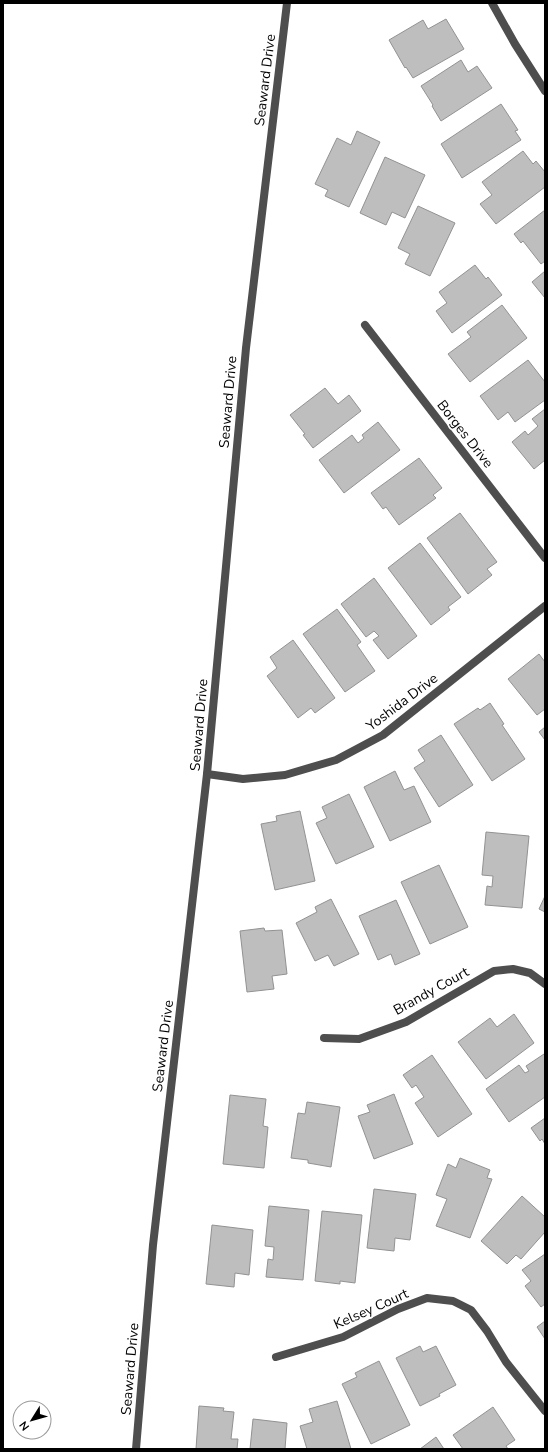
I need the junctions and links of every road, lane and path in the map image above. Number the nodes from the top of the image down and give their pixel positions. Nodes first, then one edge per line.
1 (287, 3) edge
2 (492, 3) edge
3 (545, 91) edge
4 (365, 325) dead end
5 (545, 558) edge
6 (545, 606) edge
7 (207, 774) junction
8 (545, 984) edge
9 (324, 1038) dead end
10 (276, 1357) dead end
11 (545, 1411) edge
12 (136, 1449) edge

1 - 7 street, Seaward Drive
2 - 3 street
4 - 5 street, Borges Drive
6 - 7 street, Yoshida Drive
7 - 12 street, Seaward Drive
8 - 9 street, Brandy Court
10 - 11 street, Kelsey Court

